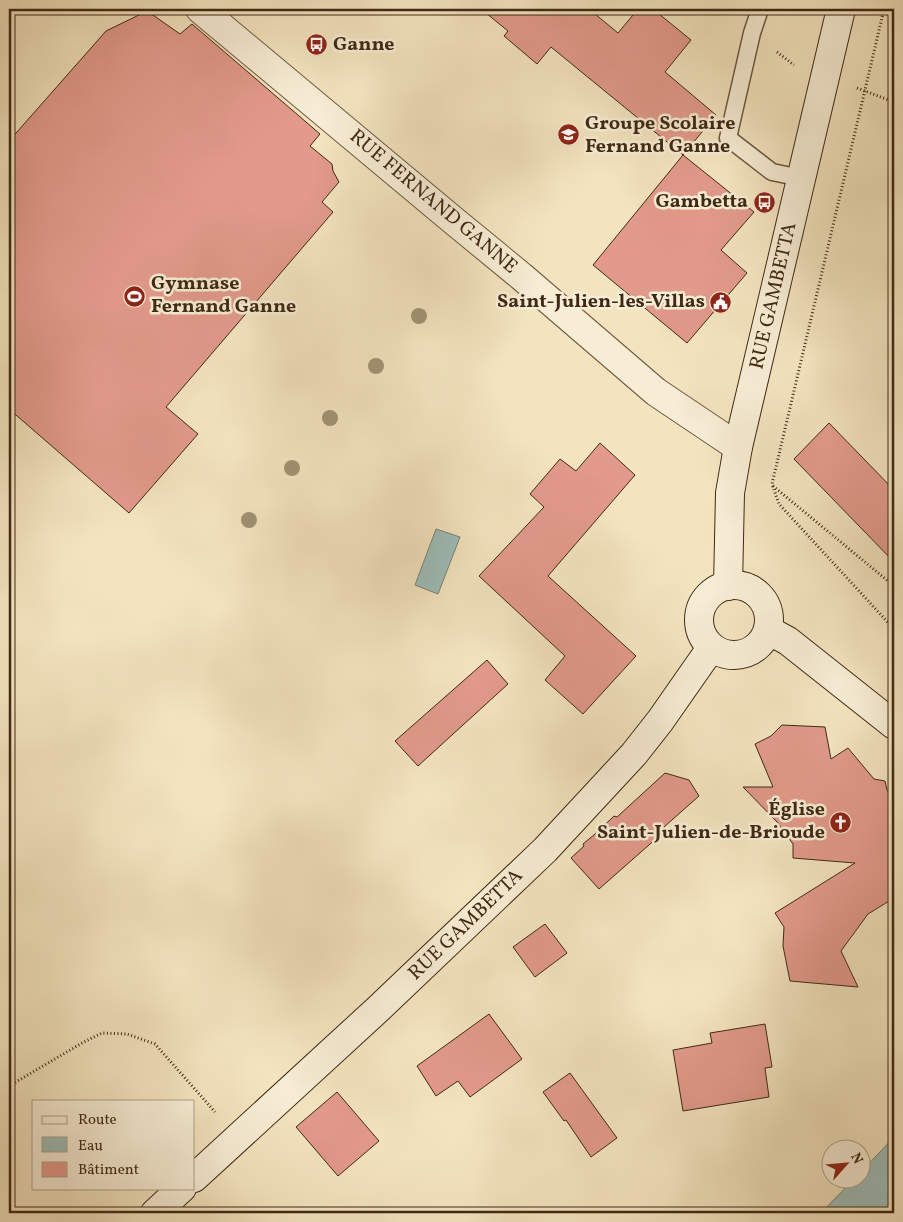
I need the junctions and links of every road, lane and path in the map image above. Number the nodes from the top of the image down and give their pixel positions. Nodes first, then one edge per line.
1 (200, 9) edge
2 (760, 9) edge
3 (841, 9) edge
4 (884, 9) edge
5 (801, 178) junction
6 (738, 447) junction
7 (772, 484) junction
8 (728, 586) junction
9 (894, 586) edge
10 (894, 629) edge
11 (768, 630) junction
12 (711, 648) junction
13 (894, 725) edge
14 (9, 1086) edge
15 (238, 1137) junction
16 (195, 1177) edge
17 (180, 1190) edge
18 (155, 1213) edge

1 - 6 street, RUE FERNAND GANNE
2 - 5 lane
3 - 5 street, RUE GAMBETTA
4 - 7 path
5 - 6 street, RUE GAMBETTA
6 - 8 street, RUE GAMBETTA
7 - 9 path
7 - 10 path
8 - 11 street
8 - 12 street
11 - 12 street
11 - 13 street
12 - 15 street, RUE GAMBETTA
14 - 15 path
15 - 16 street, RUE GAMBETTA
17 - 18 street

